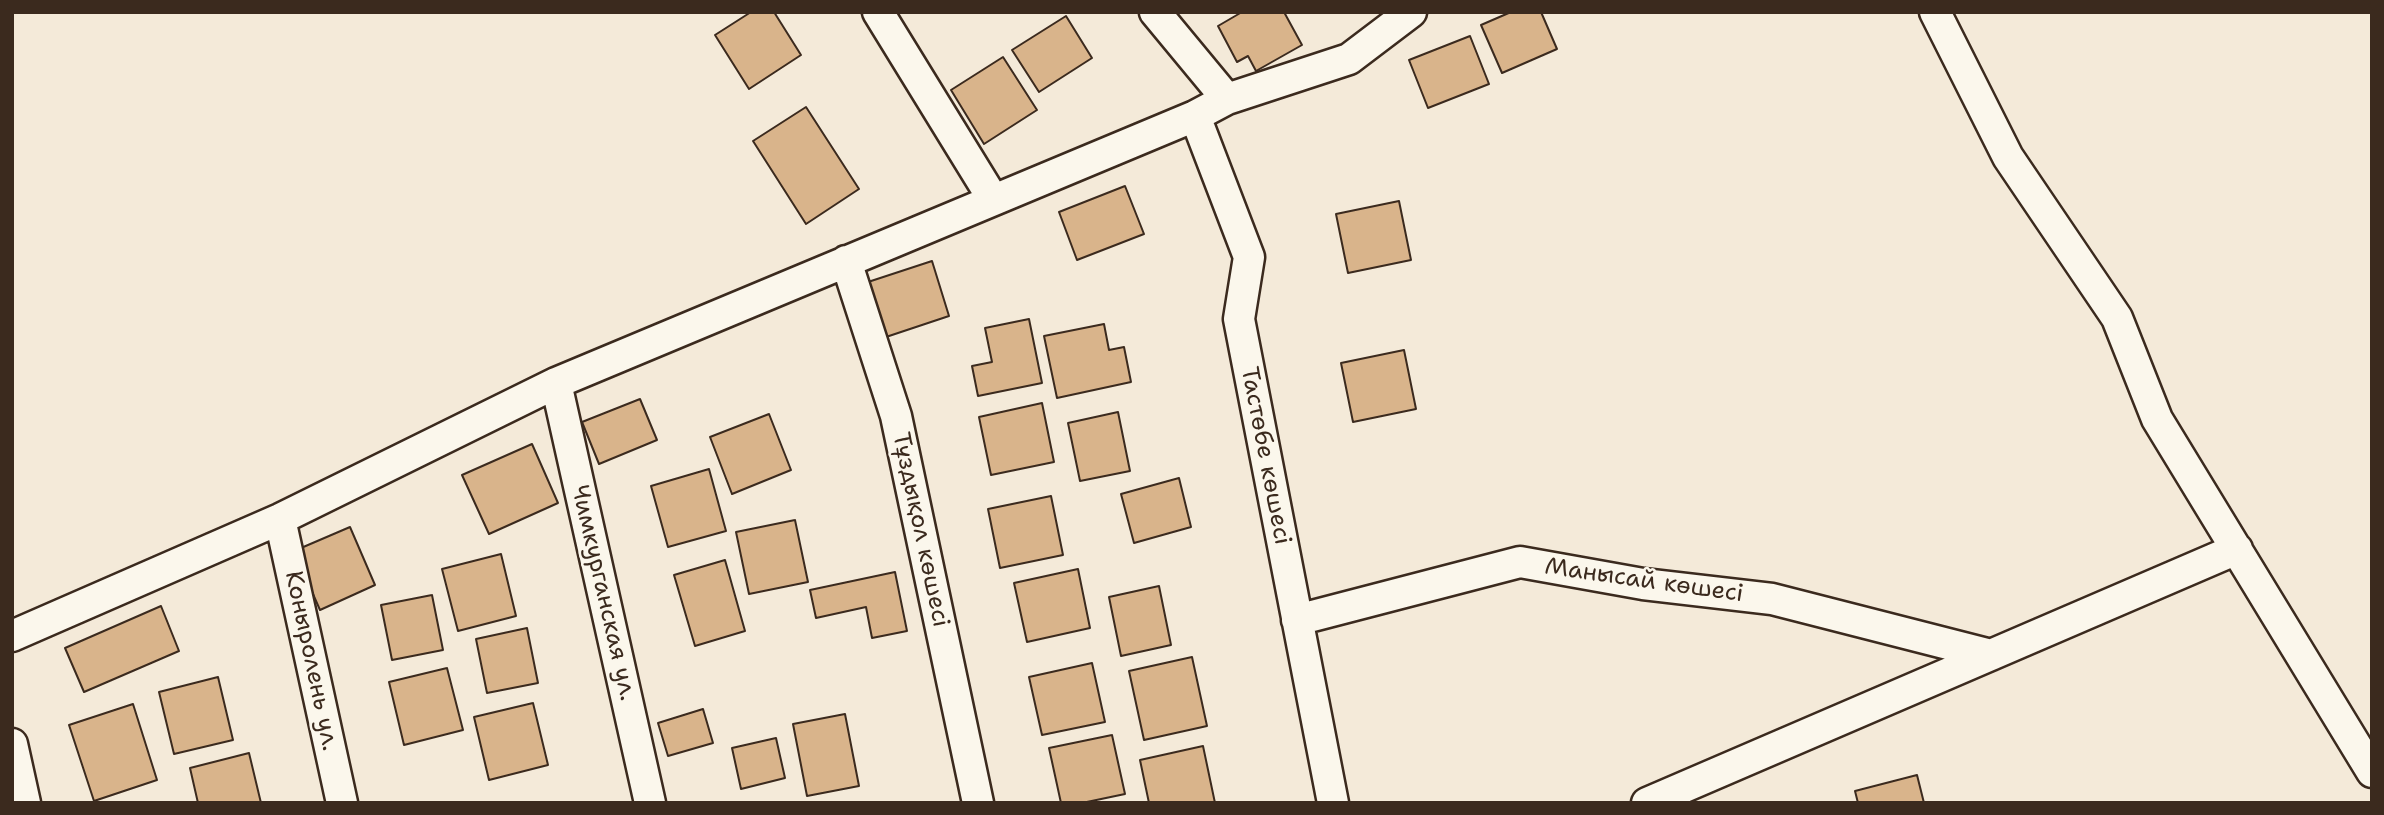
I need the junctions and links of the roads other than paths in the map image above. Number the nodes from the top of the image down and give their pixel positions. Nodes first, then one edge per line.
1 (878, 12) edge
2 (1155, 12) edge
3 (1411, 12) edge
4 (1935, 12) edge
5 (1227, 99) junction
6 (1195, 116) junction
7 (993, 199) junction
8 (846, 261) junction
9 (556, 383) junction
10 (280, 519) junction
11 (2236, 549) junction
12 (1297, 620) junction
13 (12, 636) edge
14 (1991, 654) junction
15 (12, 744) edge
16 (2372, 772) edge
17 (25, 803) edge
18 (342, 803) edge
19 (650, 803) edge
20 (978, 803) edge
21 (1333, 803) edge
22 (1647, 803) edge

1 - 7 street
2 - 5 street
3 - 5 street
4 - 11 street
5 - 6 street
6 - 7 street
6 - 12 street, Тастөбе көшесі
7 - 8 street
8 - 9 street
8 - 20 street, Тұздықол көшесі
9 - 10 street
9 - 19 street, Чимкурганская ул.
10 - 13 street
10 - 18 street, Коныролень ул.
11 - 14 street
11 - 16 street
12 - 14 street, Манысай көшесі
12 - 21 street, Тастөбе көшесі
14 - 22 street
15 - 17 street

